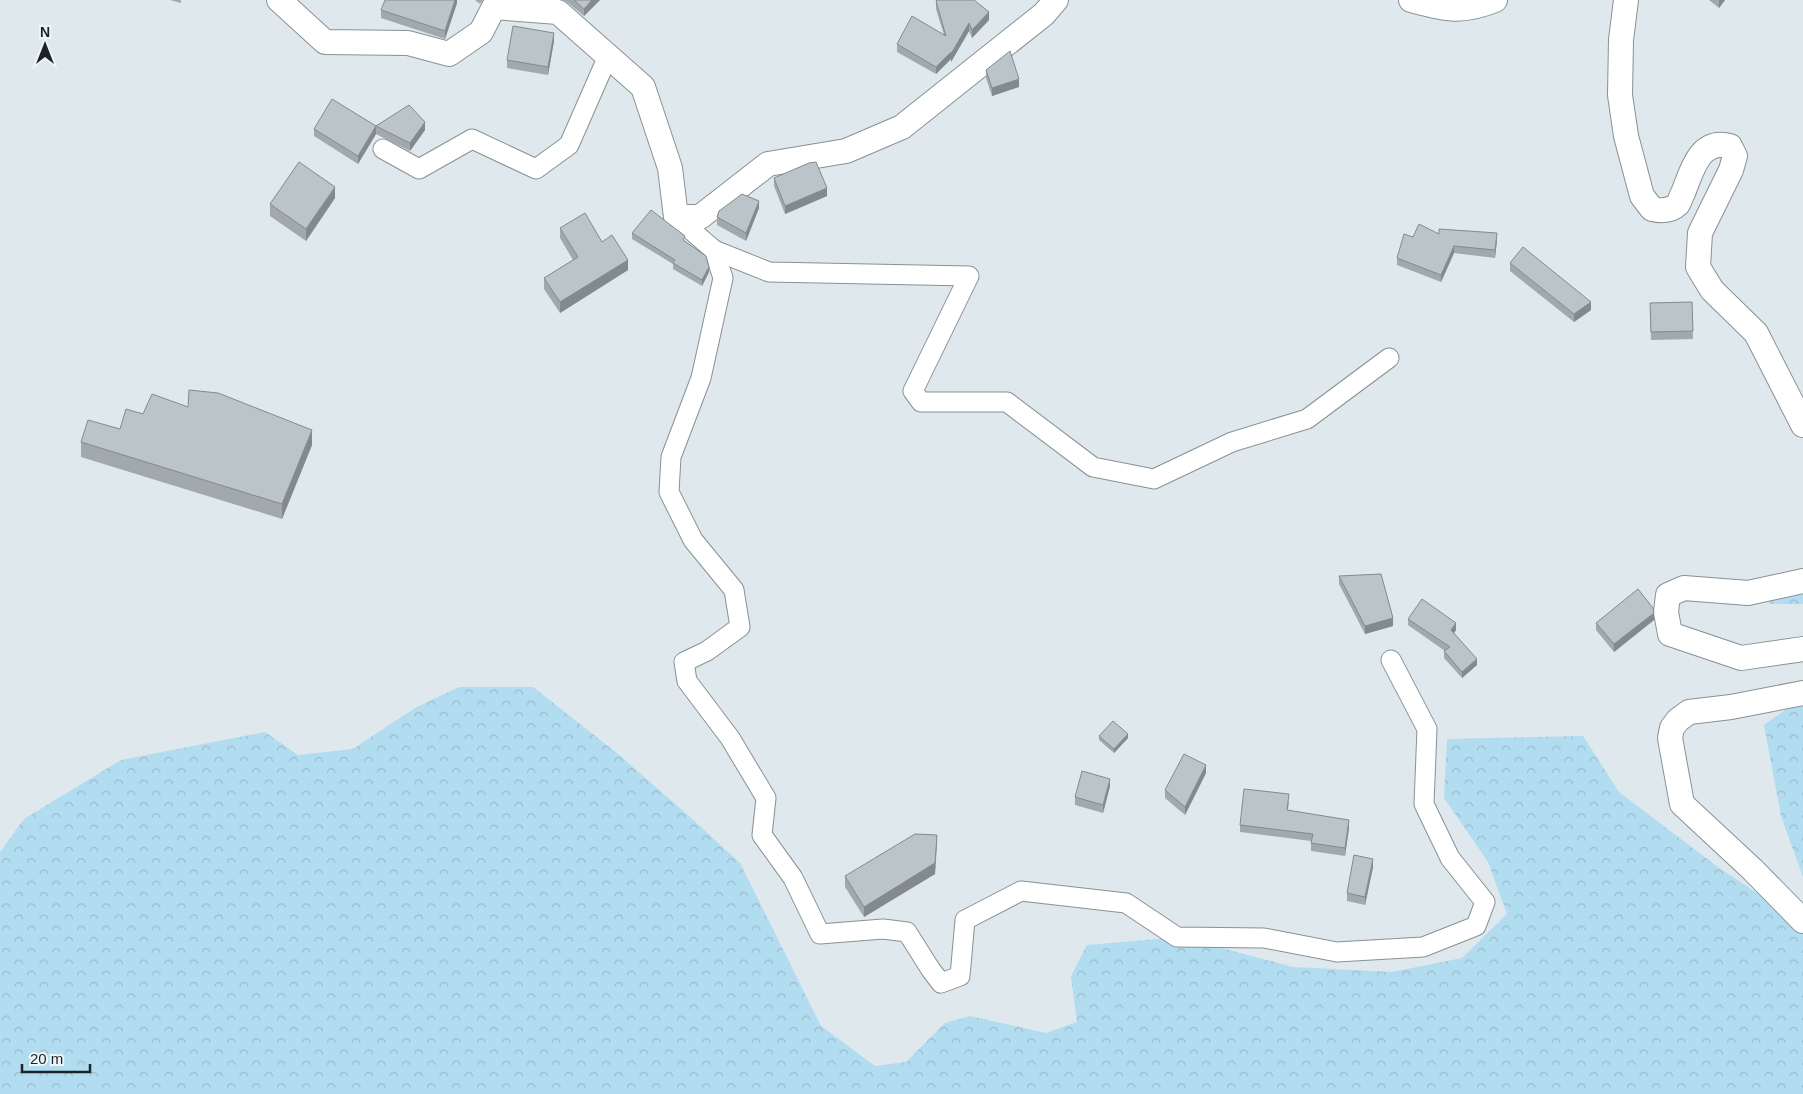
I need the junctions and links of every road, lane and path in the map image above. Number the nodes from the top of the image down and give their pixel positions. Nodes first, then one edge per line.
1 (279, 0) edge
2 (1056, 0) edge
3 (1411, 0) edge
4 (1494, 0) edge
5 (1626, 0) edge
6 (496, 4) edge
7 (608, 56) junction
8 (382, 149) dead end
9 (676, 217) junction
10 (714, 250) junction
11 (1389, 358) dead end
12 (1803, 425) edge
13 (1803, 581) edge
14 (1803, 649) edge
15 (1391, 660) dead end
16 (1803, 693) edge
17 (1803, 921) edge

1 - 6 street
2 - 9 street
3 - 4 street
5 - 12 street
6 - 7 street
7 - 8 street
7 - 9 street
9 - 10 street
10 - 11 street
10 - 15 street
13 - 14 street
16 - 17 street

